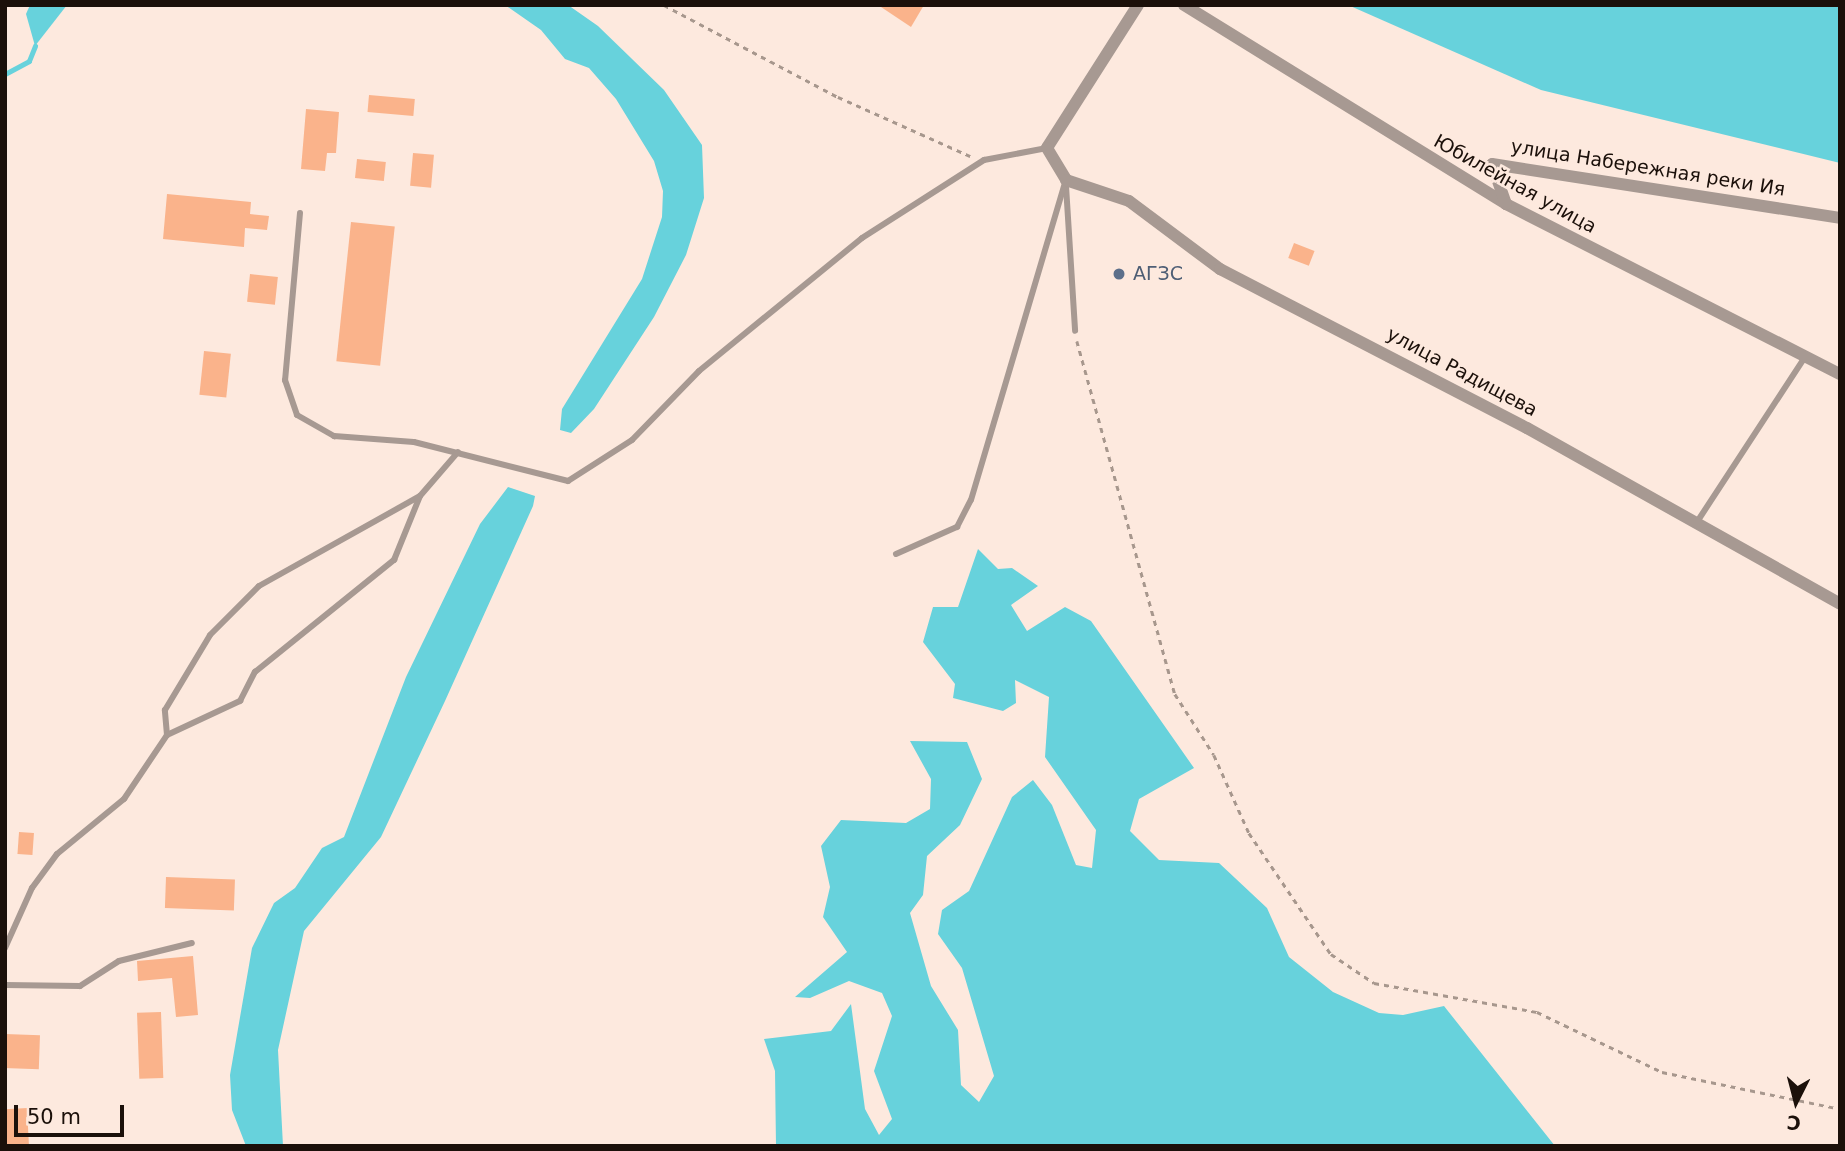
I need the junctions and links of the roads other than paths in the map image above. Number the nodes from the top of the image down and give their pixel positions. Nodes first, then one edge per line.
1 (1138, 5) edge
2 (1184, 5) edge
3 (1047, 148) junction
4 (1066, 180) junction
5 (1506, 204) junction
6 (300, 213) dead end
7 (1840, 218) edge
8 (1075, 331) road end
9 (1805, 357) junction
10 (1840, 374) edge
11 (458, 452) junction
12 (421, 496) junction
13 (1695, 526) junction
14 (895, 554) dead end
15 (1840, 604) edge
16 (167, 735) junction
17 (192, 943) dead end
18 (5, 948) edge
19 (5, 985) edge

1 - 3 street
2 - 5 street, Юбилейная улица
3 - 4 street
3 - 11 lane
4 - 8 lane
4 - 13 street, улица Радищева
4 - 14 lane
5 - 7 street, улица Набережная реки Ия
5 - 9 street, Юбилейная улица
6 - 11 lane
9 - 10 street, Юбилейная улица
9 - 13 lane
11 - 12 lane
12 - 16 lane
12 - 16 lane
13 - 15 street, улица Радищева
16 - 18 lane
17 - 19 lane

